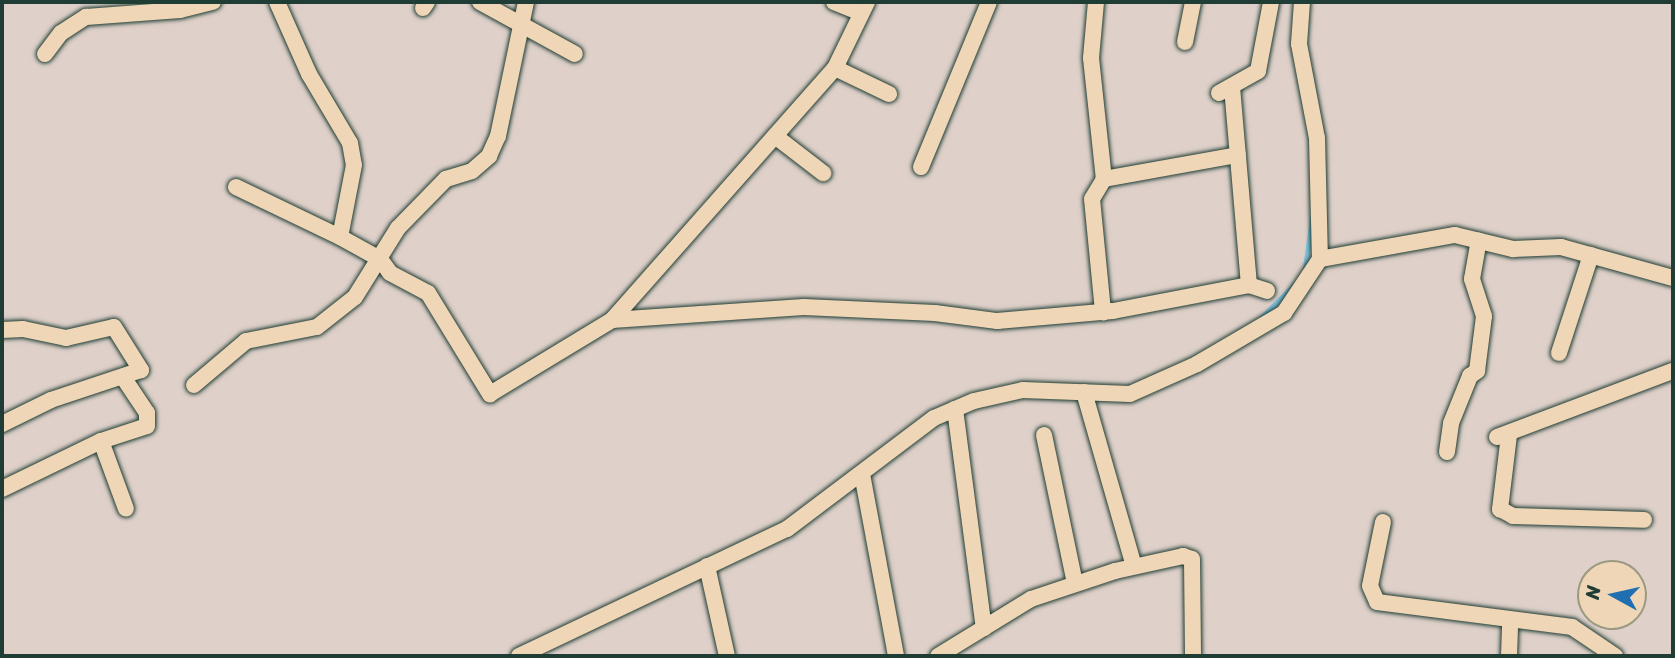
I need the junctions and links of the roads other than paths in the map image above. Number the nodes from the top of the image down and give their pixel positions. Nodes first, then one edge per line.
1 (213, 2) edge
2 (277, 2) edge
3 (480, 2) edge
4 (526, 2) edge
5 (834, 2) edge
6 (989, 2) edge
7 (1096, 2) edge
8 (1193, 2) edge
9 (1270, 2) edge
10 (1302, 2) edge
11 (864, 7) edge
12 (86, 10) edge
13 (521, 23) junction
14 (1185, 43) dead end
15 (45, 54) dead end
16 (575, 54) dead end
17 (835, 68) junction
18 (889, 94) dead end
19 (775, 136) junction
20 (1238, 155) junction
21 (921, 167) dead end
22 (823, 173) dead end
23 (1104, 178) junction
24 (236, 187) dead end
25 (340, 237) junction
26 (1479, 241) junction
27 (1591, 256) junction
28 (380, 259) junction
29 (1320, 259) junction
30 (1673, 278) edge
31 (1249, 285) junction
32 (1267, 291) dead end
33 (1103, 312) junction
34 (611, 320) junction
35 (2, 330) edge
36 (1559, 353) dead end
37 (1673, 371) edge
38 (123, 377) junction
39 (194, 385) dead end
40 (1084, 392) junction
41 (955, 409) junction
42 (2, 424) edge
43 (1044, 435) dead end
44 (101, 442) junction
45 (1447, 452) dead end
46 (862, 474) junction
47 (2, 489) edge
48 (126, 509) dead end
49 (1644, 520) dead end
50 (1383, 522) dead end
51 (707, 566) junction
52 (1135, 566) junction
53 (1074, 583) junction
54 (1510, 621) junction
55 (984, 628) junction
56 (519, 656) edge
57 (727, 656) edge
58 (897, 656) edge
59 (938, 656) edge
60 (1193, 656) edge
61 (1509, 656) edge
62 (1615, 656) edge

1 - 12 street
2 - 25 street
3 - 13 street
4 - 13 street
5 - 11 street
6 - 21 street
7 - 23 street
8 - 14 street
9 - 20 street
10 - 29 street
11 - 17 street
12 - 15 street
13 - 16 street
13 - 28 street
17 - 18 street
17 - 19 street
19 - 22 street
19 - 34 street
20 - 23 street
20 - 31 street
23 - 33 street
24 - 25 street
25 - 28 street
26 - 27 street
26 - 29 street
26 - 45 street
27 - 30 street
27 - 36 street
28 - 34 street
28 - 39 street
29 - 40 street
31 - 32 street
31 - 33 street
33 - 34 street
35 - 38 street
37 - 49 street
38 - 42 street
38 - 44 street
40 - 41 street
40 - 52 street
41 - 46 street
41 - 55 street
43 - 53 street
44 - 47 street
44 - 48 street
46 - 51 street
46 - 58 street
50 - 54 street
51 - 56 street
51 - 57 street
52 - 53 street
52 - 60 street
53 - 55 street
54 - 61 street
54 - 62 street
55 - 59 street

